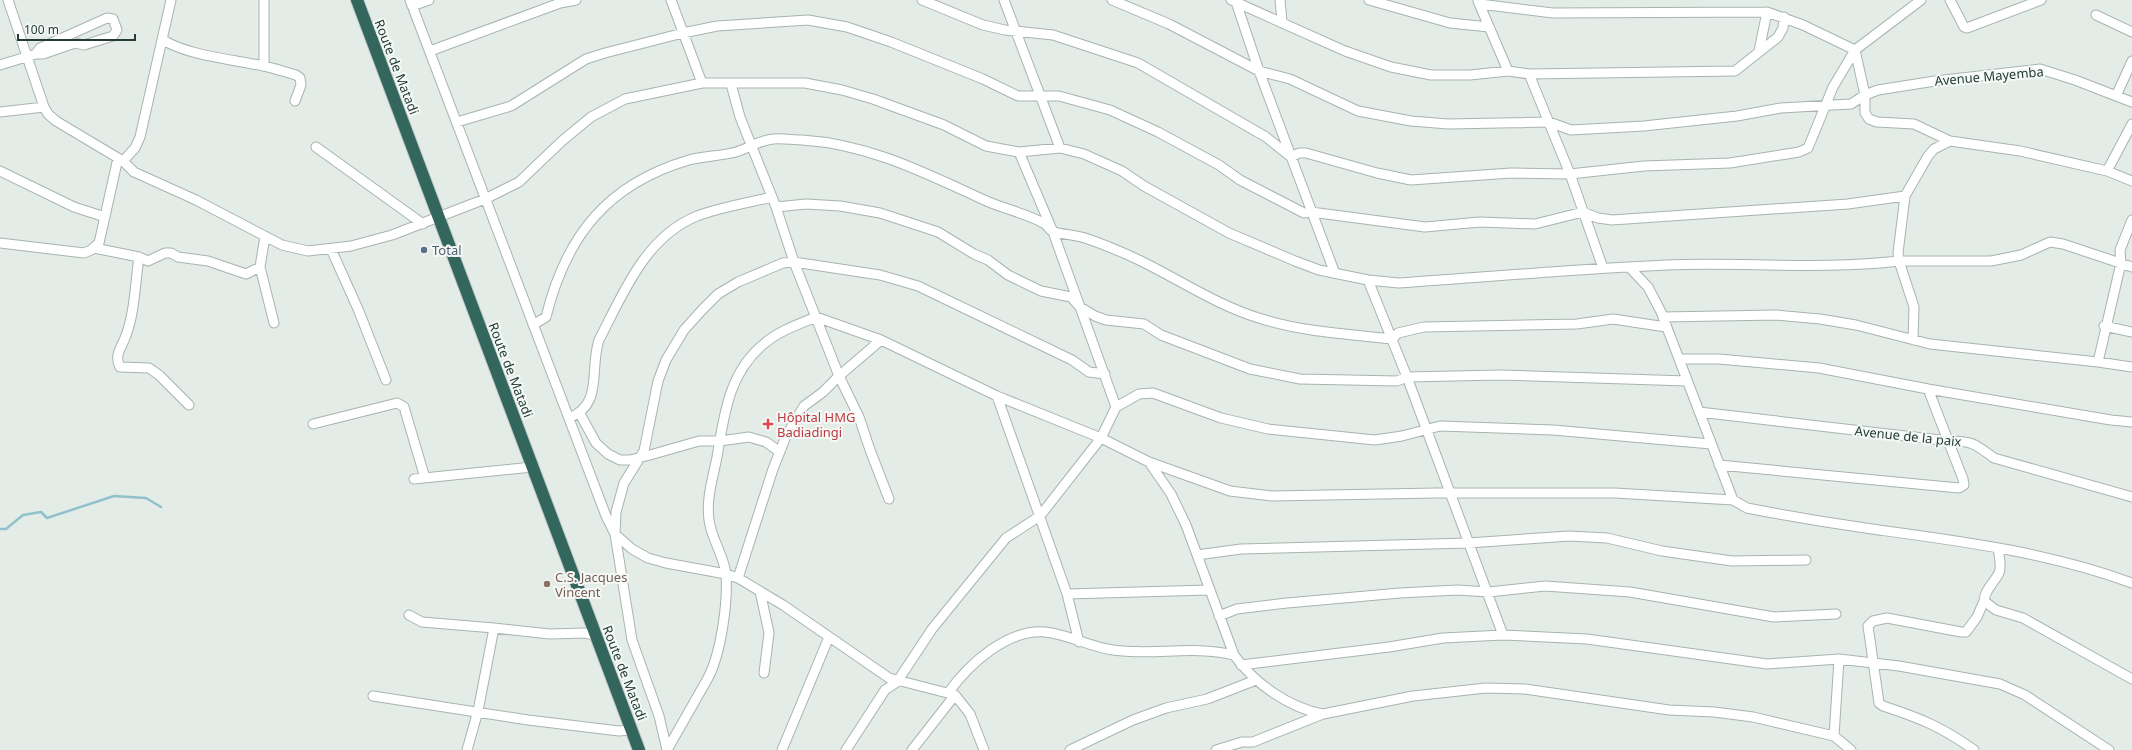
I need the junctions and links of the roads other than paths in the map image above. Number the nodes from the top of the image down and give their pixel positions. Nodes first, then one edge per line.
1 (8, 0) edge
2 (171, 0) edge
3 (264, 0) edge
4 (357, 0) edge
5 (429, 0) edge
6 (576, 0) edge
7 (671, 0) edge
8 (922, 0) edge
9 (1004, 0) edge
10 (1112, 0) edge
11 (1280, 0) edge
12 (1368, 0) edge
13 (1921, 0) edge
14 (1950, 0) edge
15 (2041, 0) edge
16 (1234, 1) edge
17 (1479, 2) edge
18 (411, 3) edge
19 (1767, 12) junction
20 (2096, 15) dead end
21 (1784, 17) junction
22 (1282, 21) junction
23 (1489, 27) junction
24 (1015, 31) junction
25 (683, 32) junction
26 (2132, 32) edge
27 (74, 39) dead end
28 (163, 40) junction
29 (1855, 50) junction
30 (430, 51) junction
31 (1759, 51) junction
32 (31, 55) junction
33 (2132, 61) edge
34 (0, 65) edge
35 (264, 66) junction
36 (1259, 71) junction
37 (1508, 71) junction
38 (1529, 74) junction
39 (702, 83) junction
40 (731, 84) junction
41 (1865, 95) junction
42 (1041, 96) junction
43 (2116, 96) junction
44 (295, 101) dead end
45 (2132, 102) edge
46 (44, 107) junction
47 (1826, 107) junction
48 (0, 112) edge
49 (457, 122) junction
50 (1549, 122) junction
51 (2132, 124) edge
52 (1950, 141) junction
53 (752, 145) junction
54 (316, 147) dead end
55 (1060, 148) junction
56 (1019, 152) junction
57 (1292, 156) junction
58 (121, 159) junction
59 (0, 171) edge
60 (2107, 171) junction
61 (1570, 174) junction
62 (2132, 181) edge
63 (1905, 196) junction
64 (772, 197) junction
65 (486, 199) junction
66 (776, 207) junction
67 (1311, 212) junction
68 (1583, 212) junction
69 (105, 217) junction
70 (438, 217) junction
71 (2132, 220) edge
72 (423, 224) junction
73 (1053, 232) junction
74 (265, 236) junction
75 (0, 243) edge
76 (94, 248) junction
77 (331, 249) junction
78 (139, 257) junction
79 (1899, 261) junction
80 (794, 262) junction
81 (2121, 263) junction
82 (260, 267) junction
83 (1630, 267) junction
84 (2132, 267) edge
85 (1603, 268) junction
86 (1334, 271) junction
87 (1368, 280) junction
88 (1080, 307) junction
89 (816, 317) junction
90 (1663, 317) junction
91 (274, 323) dead end
92 (533, 325) junction
93 (2104, 326) junction
94 (1666, 327) junction
95 (2132, 332) edge
96 (1392, 339) junction
97 (881, 340) junction
98 (1913, 340) junction
99 (1679, 359) junction
100 (2098, 362) junction
101 (2132, 367) edge
102 (1105, 374) junction
103 (839, 376) junction
104 (1407, 377) junction
105 (386, 380) dead end
106 (1687, 381) junction
107 (1928, 389) junction
108 (998, 396) junction
109 (189, 405) dead end
110 (1116, 407) junction
111 (1699, 412) junction
112 (580, 414) junction
113 (569, 418) junction
114 (2132, 422) edge
115 (313, 424) dead end
116 (1427, 429) junction
117 (1101, 438) junction
118 (720, 441) junction
119 (1949, 441) junction
120 (1711, 444) junction
121 (780, 452) junction
122 (641, 457) junction
123 (1149, 462) junction
124 (1719, 465) junction
125 (532, 467) junction
126 (425, 478) junction
127 (414, 479) dead end
128 (1450, 494) junction
129 (2132, 497) edge
130 (889, 499) dead end
131 (1733, 500) junction
132 (1040, 516) junction
133 (615, 534) junction
134 (1468, 543) junction
135 (1998, 548) junction
136 (1198, 556) junction
137 (1806, 560) dead end
138 (726, 574) junction
139 (738, 578) junction
140 (2132, 583) edge
141 (1209, 590) junction
142 (760, 591) junction
143 (1489, 592) junction
144 (1067, 594) junction
145 (1984, 601) junction
146 (1836, 614) dead end
147 (409, 615) dead end
148 (1220, 616) junction
149 (494, 628) junction
150 (596, 635) junction
151 (1504, 635) junction
152 (829, 638) junction
153 (1079, 642) junction
154 (1234, 656) junction
155 (1839, 659) junction
156 (1872, 663) junction
157 (1241, 665) junction
158 (764, 673) dead end
159 (2132, 679) edge
160 (1256, 680) junction
161 (897, 682) junction
162 (952, 694) junction
163 (373, 696) dead end
164 (478, 711) junction
165 (1323, 714) junction
166 (631, 730) junction
167 (1834, 736) junction
168 (982, 746) edge
169 (467, 750) edge
170 (639, 750) edge
171 (667, 750) edge
172 (782, 750) edge
173 (846, 750) edge
174 (912, 750) edge
175 (975, 750) edge
176 (1070, 750) edge
177 (1216, 750) edge
178 (1851, 750) edge
179 (1974, 750) edge
180 (2109, 750) edge

1 - 32 street
2 - 28 street
3 - 35 street
4 - 70 highway, Route de Matadi
5 - 18 street
6 - 30 street
7 - 25 street
8 - 24 street
9 - 24 street
10 - 36 street
11 - 22 street
12 - 23 street
13 - 29 street
14 - 15 street
16 - 22 street
16 - 36 street
17 - 19 street
17 - 23 street
18 - 30 street
19 - 21 street
19 - 31 street
20 - 26 street
21 - 29 street
21 - 31 street
22 - 37 street
23 - 37 street
24 - 42 street
24 - 57 street
25 - 39 street
25 - 42 street
25 - 49 street
27 - 32 street
28 - 35 street
28 - 58 street
29 - 41 street
29 - 47 street
30 - 49 street
31 - 38 street
32 - 34 street
32 - 46 street
33 - 43 street
35 - 44 street
36 - 50 street
36 - 57 street
37 - 38 street
38 - 50 street
39 - 40 street
39 - 65 street
40 - 53 street
40 - 56 street
41 - 43 street, Avenue Mayemba
41 - 47 street, Avenue Mayemba
41 - 52 street
42 - 55 street
42 - 67 street
43 - 45 street, Avenue Mayemba
46 - 48 street
46 - 58 street
47 - 50 street, Avenue Mayemba
47 - 61 street
49 - 65 street
50 - 61 street
51 - 60 street
52 - 60 street
52 - 63 street
53 - 64 street
53 - 73 street
53 - 92 street
54 - 72 street
55 - 56 street
55 - 86 street
56 - 73 street
57 - 61 street
57 - 67 street
58 - 69 street
58 - 74 street
59 - 69 street
60 - 62 street
61 - 68 street
63 - 68 street
63 - 79 street
64 - 66 street
64 - 112 street
65 - 70 street
65 - 92 street
66 - 80 street
66 - 88 street
67 - 68 street
67 - 86 street
68 - 85 street
69 - 76 street
70 - 72 street
70 - 125 highway, Route de Matadi
71 - 81 street
72 - 77 street
73 - 88 street
73 - 96 street
74 - 77 street
74 - 82 street
75 - 76 street
76 - 78 street
77 - 105 street
78 - 82 street
78 - 109 street
79 - 81 street
79 - 83 street
79 - 98 street
80 - 89 street
80 - 102 street
80 - 122 street
81 - 84 street
81 - 93 street
82 - 91 street
83 - 85 street
83 - 90 street
85 - 87 street
86 - 87 street
87 - 96 street
88 - 102 street
88 - 104 street
89 - 97 street
89 - 103 street
89 - 118 street
90 - 94 street
90 - 98 street
92 - 113 street
93 - 95 street
93 - 100 street
94 - 96 street
94 - 99 street
96 - 104 street
97 - 103 street
97 - 108 street
98 - 100 street
99 - 106 street
99 - 107 street
100 - 101 street
102 - 110 street
103 - 121 street
103 - 130 street
104 - 106 street
104 - 116 street
106 - 111 street
107 - 114 street
107 - 119 street
108 - 117 street
108 - 132 street
110 - 116 street
110 - 117 street
111 - 119 street, Avenue de la paix
111 - 120 street
112 - 113 street
112 - 122 street
113 - 133 street
115 - 126 street
116 - 120 street
116 - 128 street
117 - 123 street
117 - 132 street
118 - 121 street
118 - 122 street
118 - 138 street
119 - 124 street
119 - 129 street, Avenue de la paix
120 - 124 street
121 - 139 street
122 - 133 street
123 - 128 street
123 - 136 street
124 - 131 street
125 - 126 street
125 - 150 highway, Route de Matadi
126 - 127 street
128 - 131 street
128 - 134 street
131 - 135 street
132 - 144 street
132 - 161 street
133 - 138 street
133 - 171 street
134 - 136 street
134 - 137 street
134 - 143 street
135 - 140 street
135 - 145 street
136 - 141 street
138 - 139 street
138 - 171 street
139 - 142 street
141 - 144 street
141 - 148 street
142 - 152 street
142 - 158 street
143 - 146 street
143 - 148 street
143 - 151 street
144 - 153 street
145 - 156 street
145 - 159 street
147 - 149 street
148 - 154 street
149 - 150 street
149 - 164 street
150 - 166 highway, Route de Matadi
151 - 155 street
151 - 157 street
152 - 161 street
152 - 172 street
153 - 154 street
153 - 162 street
154 - 157 street
155 - 156 street
155 - 167 street
156 - 179 street
156 - 180 street
157 - 160 street
160 - 165 street
160 - 176 street
161 - 162 street
161 - 173 street
162 - 168 street
162 - 174 street
163 - 164 street
164 - 166 street
164 - 169 street
165 - 167 street
165 - 177 street
166 - 170 highway, Route de Matadi
167 - 178 street
168 - 175 street

